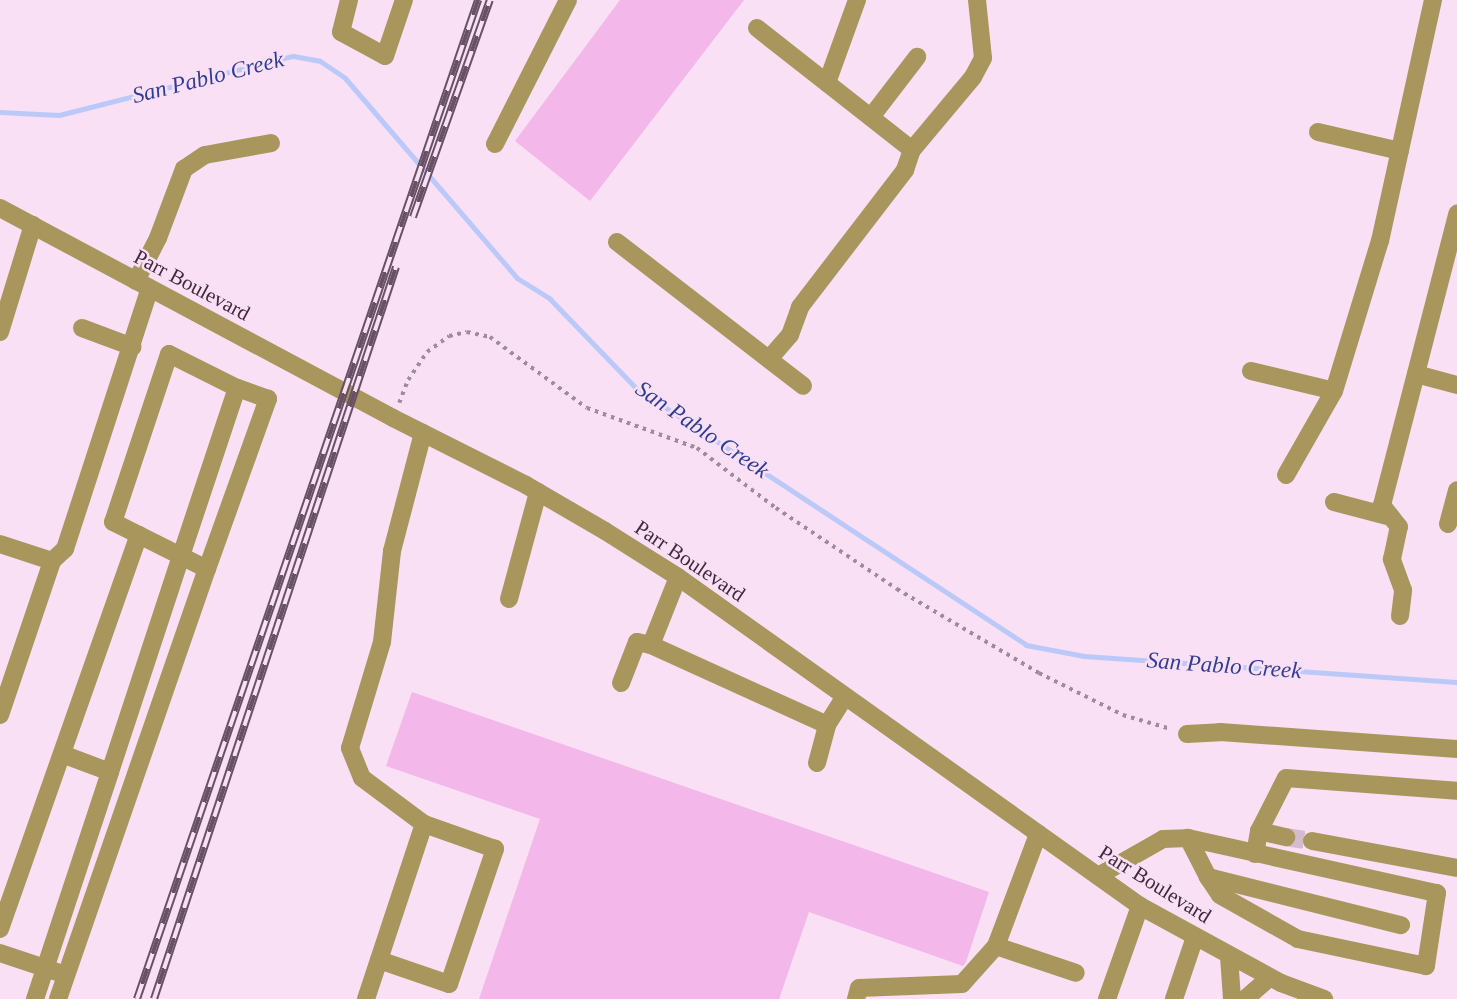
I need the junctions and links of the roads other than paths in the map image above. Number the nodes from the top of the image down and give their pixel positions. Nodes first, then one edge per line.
1 (349, 0) edge
2 (404, 0) edge
3 (568, 0) edge
4 (857, 0) edge
5 (977, 0) edge
6 (1433, 0) edge
7 (757, 28) dead end
8 (917, 57) dead end
9 (827, 83) junction
10 (871, 117) junction
11 (1318, 132) dead end
12 (271, 143) dead end
13 (495, 144) dead end
14 (912, 150) junction
15 (1400, 151) junction
16 (0, 208) edge
17 (1457, 214) edge
18 (33, 225) junction
19 (617, 242) dead end
20 (143, 284) junction
21 (82, 328) dead end
22 (0, 332) edge
23 (133, 347) junction
24 (769, 359) junction
25 (1251, 370) dead end
26 (1416, 374) junction
27 (1457, 385) edge
28 (803, 386) dead end
29 (237, 388) junction
30 (1334, 391) junction
31 (423, 433) junction
32 (1286, 475) dead end
33 (1457, 490) edge
34 (538, 492) junction
35 (1334, 502) dead end
36 (1391, 517) junction
37 (1448, 524) dead end
38 (139, 535) junction
39 (0, 544) edge
40 (181, 556) junction
41 (52, 561) junction
42 (207, 569) junction
43 (678, 578) junction
44 (509, 599) dead end
45 (1400, 616) dead end
46 (644, 643) junction
47 (621, 683) dead end
48 (844, 698) junction
49 (0, 715) edge
50 (827, 725) junction
51 (1187, 734) road end
52 (1457, 749) edge
53 (62, 754) junction
54 (817, 763) dead end
55 (110, 772) junction
56 (1457, 790) edge
57 (424, 824) junction
58 (1259, 831) junction
59 (1038, 834) junction
60 (1286, 837) tunnel mouth
61 (1188, 838) junction
62 (1312, 841) tunnel mouth
63 (1255, 854) junction
64 (1457, 868) edge
65 (1098, 876) junction
66 (1208, 877) junction
67 (1140, 905) junction
68 (1401, 925) dead end
69 (0, 929) edge
70 (1195, 937) junction
71 (996, 946) junction
72 (0, 953) edge
73 (1229, 956) junction
74 (379, 960) junction
75 (45, 969) junction
76 (1076, 973) dead end
77 (67, 975) junction
78 (1270, 977) junction
79 (1321, 998) edge
80 (35, 999) edge
81 (58, 999) edge
82 (366, 999) edge
83 (856, 999) edge
84 (1107, 999) edge
85 (1174, 999) edge
86 (1232, 999) edge
87 (1245, 999) edge

1 - 2 street
3 - 13 street
4 - 9 street
5 - 14 street
6 - 15 street
7 - 9 street
8 - 10 street
9 - 10 street
10 - 14 street
11 - 15 street
12 - 20 street
14 - 24 street
15 - 30 street
16 - 18 street, Parr Boulevard
17 - 26 street
18 - 20 street, Parr Boulevard
18 - 22 street
19 - 24 street
20 - 23 street
20 - 31 street, Parr Boulevard
21 - 23 street
23 - 41 street
24 - 28 street
25 - 30 street
26 - 27 street
26 - 36 street
29 - 38 street
29 - 40 street
29 - 42 street
30 - 32 street
31 - 34 street, Parr Boulevard
31 - 57 street
33 - 37 street
34 - 43 street, Parr Boulevard
34 - 44 street
35 - 36 street
36 - 45 street
38 - 40 street
38 - 53 street
39 - 41 street
40 - 42 street
40 - 55 street
41 - 49 street
42 - 77 street
43 - 46 street
43 - 48 street, Parr Boulevard
46 - 47 street
46 - 50 street
48 - 50 street
48 - 59 street, Parr Boulevard
50 - 54 street
51 - 52 street
53 - 55 street
53 - 69 street
55 - 75 street
56 - 58 street
57 - 74 street
57 - 74 street
58 - 60 street
58 - 63 street
59 - 65 street, Parr Boulevard
59 - 71 street
61 - 63 street
61 - 65 street
61 - 66 street
62 - 64 street
63 - 66 street
65 - 67 street, Parr Boulevard
66 - 68 street
67 - 70 street, Parr Boulevard
67 - 84 street
70 - 73 street, Parr Boulevard
70 - 85 street
71 - 76 street
71 - 83 street
72 - 75 street
73 - 78 street, Parr Boulevard
73 - 86 street
74 - 82 street
75 - 77 street
75 - 80 street
77 - 81 street
78 - 79 street, Parr Boulevard
78 - 87 street

